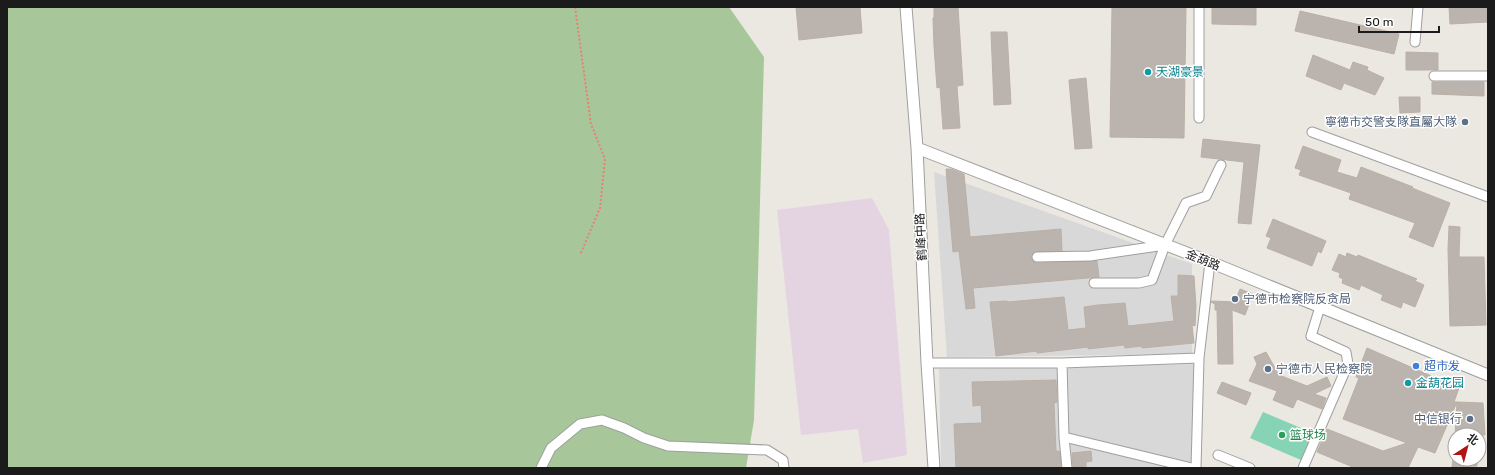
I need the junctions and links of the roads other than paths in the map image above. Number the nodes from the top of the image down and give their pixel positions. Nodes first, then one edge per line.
1 (906, 7) edge
2 (1199, 7) edge
3 (1418, 7) edge
4 (1415, 42) dead end
5 (1434, 76) dead end
6 (1488, 76) edge
7 (1199, 118) dead end
8 (1312, 132) dead end
9 (917, 148) junction
10 (1221, 164) dead end
11 (1488, 197) edge
12 (1165, 245) junction
13 (1036, 257) dead end
14 (1210, 262) junction
15 (1094, 283) dead end
16 (1320, 307) junction
17 (1199, 358) junction
18 (1062, 362) junction
19 (927, 364) junction
20 (1488, 375) edge
21 (1064, 437) junction
22 (1218, 454) dead end
23 (541, 468) edge
24 (784, 468) edge
25 (934, 468) edge
26 (1067, 468) edge
27 (1192, 468) edge
28 (1196, 468) edge
29 (1250, 468) edge
30 (1303, 468) edge

1 - 9 street, 鹤峰中路
2 - 7 street
3 - 4 street
5 - 6 street
8 - 11 street
9 - 12 street, 金葫路
9 - 19 street, 鹤峰中路
10 - 12 street
12 - 13 street
12 - 14 street, 金葫路
12 - 15 street
14 - 16 street, 金葫路
14 - 17 street
16 - 20 street, 金葫路
16 - 30 street
17 - 18 street
17 - 28 street
18 - 19 street
18 - 21 street
19 - 25 street, 鹤峰中路
21 - 26 street
21 - 27 street
22 - 29 street
23 - 24 street

